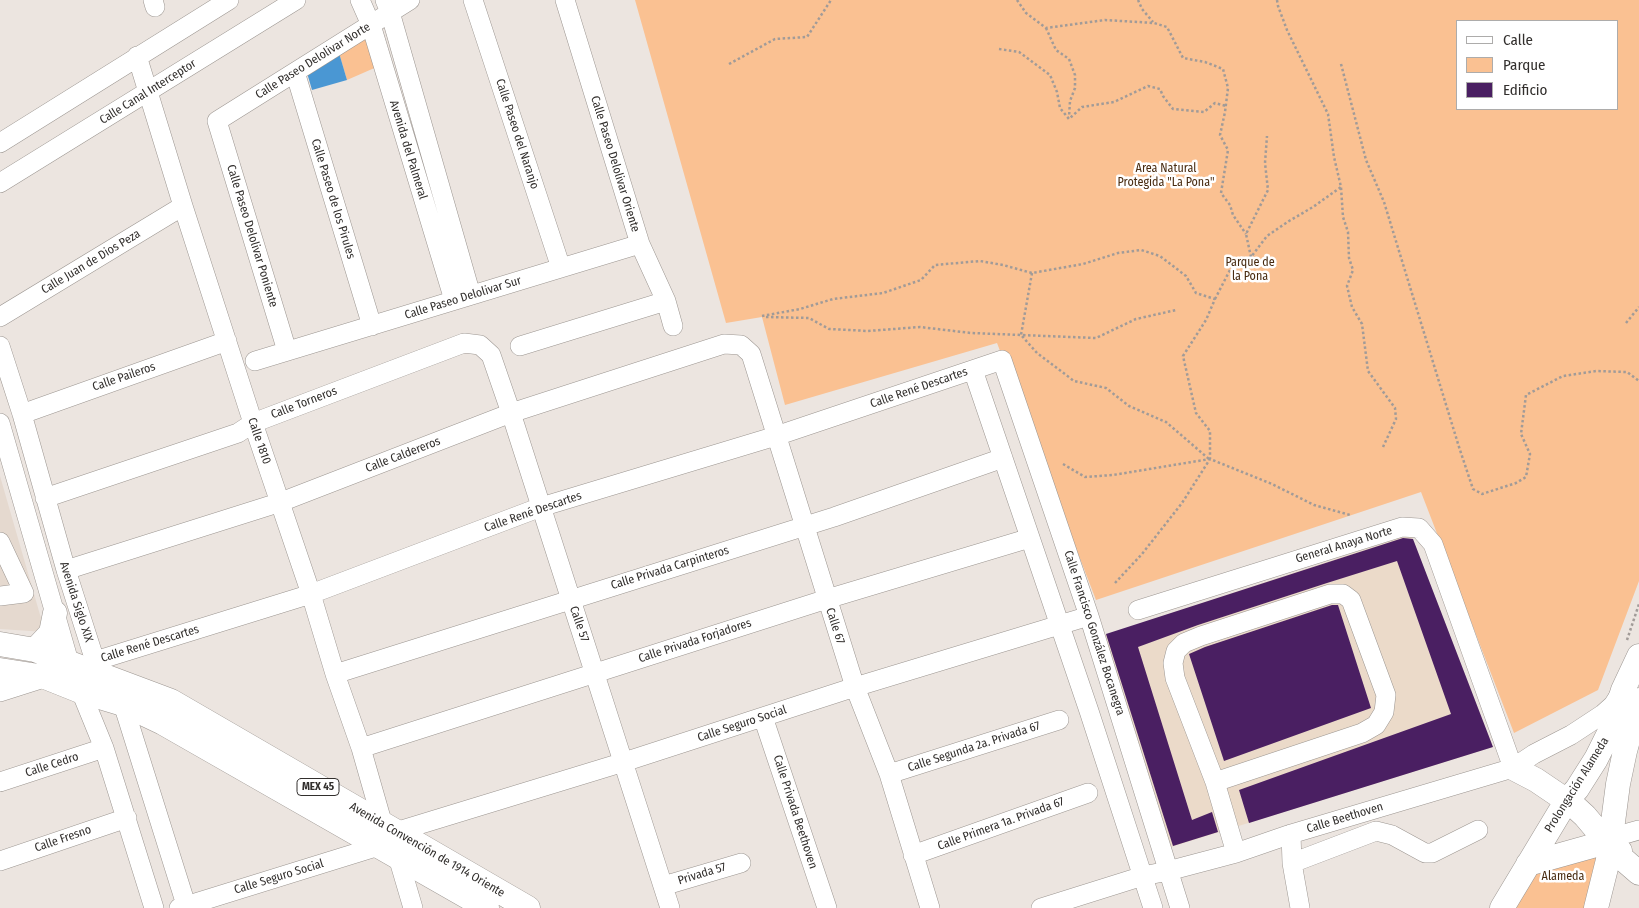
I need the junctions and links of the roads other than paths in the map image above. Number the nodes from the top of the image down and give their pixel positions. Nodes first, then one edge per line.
1 (229, 0) edge
2 (296, 0) edge
3 (360, 0) edge
4 (410, 0) edge
5 (473, 0) edge
6 (565, 0) edge
7 (388, 6) edge
8 (371, 25) junction
9 (137, 56) junction
10 (294, 72) junction
11 (149, 92) junction
12 (216, 121) joint
13 (0, 142) edge
14 (0, 183) edge
15 (183, 206) junction
16 (640, 244) junction
17 (560, 268) junction
18 (462, 297) junction
19 (666, 301) junction
20 (0, 317) edge
21 (372, 326) junction
22 (673, 326) dead end
23 (227, 341) junction
24 (480, 345) joint
25 (0, 346) edge
26 (520, 346) dead end
27 (741, 346) joint
28 (286, 351) junction
29 (1002, 360) joint
30 (255, 361) dead end
31 (973, 370) junction
32 (511, 413) junction
33 (22, 414) junction
34 (0, 423) edge
35 (253, 423) junction
36 (776, 436) junction
37 (1003, 458) junction
38 (45, 498) junction
39 (281, 502) junction
40 (541, 507) junction
41 (804, 526) junction
42 (1030, 538) junction
43 (0, 542) edge
44 (66, 570) junction
45 (311, 594) junction
46 (0, 596) edge
47 (571, 599) junction
48 (827, 600) junction
49 (1138, 610) dead end
50 (55, 613) junction
51 (1089, 616) junction
52 (1060, 625) junction
53 (0, 644) edge
54 (35, 650) junction
55 (1639, 656) edge
56 (69, 662) junction
57 (100, 668) junction
58 (0, 670) edge
59 (596, 672) junction
60 (335, 674) junction
61 (45, 677) junction
62 (855, 687) junction
63 (1635, 687) edge
64 (80, 691) junction
65 (0, 692) edge
66 (123, 704) junction
67 (763, 717) junction
68 (1059, 720) dead end
69 (104, 748) junction
70 (361, 748) junction
71 (624, 762) junction
72 (1513, 768) junction
73 (888, 774) junction
74 (0, 782) edge
75 (1215, 782) junction
76 (1088, 793) dead end
77 (1567, 800) junction
78 (127, 818) junction
79 (1478, 830) dead end
80 (1639, 830) edge
81 (1291, 834) junction
82 (389, 840) junction
83 (1609, 845) junction
84 (1236, 853) junction
85 (913, 855) junction
86 (0, 861) edge
87 (740, 862) dead end
88 (1639, 862) edge
89 (1292, 863) junction
90 (1528, 864) junction
91 (1168, 871) junction
92 (1639, 873) edge
93 (1143, 876) junction
94 (663, 886) junction
95 (184, 907) edge
96 (154, 908) edge
97 (414, 908) edge
98 (487, 908) edge
99 (528, 908) edge
100 (670, 908) edge
101 (827, 908) edge
102 (930, 908) edge
103 (1041, 908) edge
104 (1153, 908) edge
105 (1180, 908) edge
106 (1300, 908) edge
107 (1502, 908) edge
108 (1596, 908) edge

1 - 9 street
2 - 11 street, Calle Canal Interceptor
3 - 8 street, Avenida del Palmeral
4 - 7 street, Calle Paseo Delolivar Norte
5 - 17 street, Calle Paseo del Naranjo
6 - 16 street, Calle Paseo Delolivar Oriente
7 - 8 street, Calle Paseo Delolivar Norte
7 - 18 street, Avenida del Palmeral
8 - 10 street, Calle Paseo Delolivar Norte
8 - 18 street, Avenida del Palmeral
9 - 11 street, Calle 1810
9 - 13 street
10 - 12 street, Calle Paseo Delolivar Norte
10 - 21 street, Calle Paseo de los Pirules
11 - 14 street, Calle Canal Interceptor
11 - 15 street, Calle 1810
12 - 28 street, Calle Paseo Delolivar Poniente
15 - 20 street, Calle Juan de Dios Peza
15 - 23 street, Calle 1810
16 - 17 street, Calle Paseo Delolivar Sur
16 - 19 street, Calle Paseo Delolivar Oriente
17 - 18 street, Calle Paseo Delolivar Sur
18 - 21 street, Calle Paseo Delolivar Sur
19 - 22 street, Calle Paseo Delolivar Oriente
19 - 26 street
21 - 28 street, Calle Paseo Delolivar Sur
23 - 33 street, Calle Paileros
23 - 35 street, Calle 1810
24 - 32 street, Calle 57
24 - 35 street, Calle Torneros
25 - 33 street, Avenida Siglo XIX
27 - 32 street, Calle Caldereros
27 - 36 street, Calle 67
28 - 30 street, Calle Paseo Delolivar Sur
29 - 31 street, Calle René Descartes
29 - 51 street, Calle Francisco González Bocanegra
31 - 36 street, Calle René Descartes
31 - 37 street
32 - 39 street, Calle Caldereros
32 - 40 street, Calle 57
33 - 38 street, Avenida Siglo XIX
34 - 50 street, Avenida Siglo XIX
35 - 38 street, Calle Torneros
35 - 39 street, Calle 1810
36 - 40 street, Calle René Descartes
36 - 41 street, Calle 67
37 - 41 street, Calle Privada Carpinteros
37 - 42 street
38 - 44 street, Avenida Siglo XIX
39 - 44 street, Calle Caldereros
39 - 45 street, Calle 1810
40 - 45 street, Calle René Descartes
40 - 47 street, Calle 57
41 - 47 street, Calle Privada Carpinteros
41 - 48 street, Calle 67
42 - 48 street, Calle Privada Forjadores
42 - 52 street
43 - 46 street
44 - 57 street, Avenida Siglo XIX
45 - 57 street, Calle René Descartes
45 - 60 street, Calle 1810
47 - 59 street, Calle 57
47 - 60 street, Calle Privada Carpinteros
48 - 59 street, Calle Privada Forjadores
48 - 62 street, Calle 67
49 - 72 street, General Anaya Norte
50 - 54 main road
50 - 56 street, Avenida Siglo XIX
51 - 52 street, Calle Seguro Social
51 - 91 street, Calle Francisco González Bocanegra
52 - 62 street, Calle Seguro Social
52 - 93 street
53 - 54 main road, Avenida Convención de 1914 Oriente / MEX 45
54 - 56 main road, Avenida Convención de 1914 Oriente / MEX 45
55 - 63 main road, Prolongación Alameda
56 - 57 main road, Avenida Convención de 1914 Oriente / MEX 45
56 - 64 street, Avenida Siglo XIX
57 - 66 street, Avenida Siglo XIX
57 - 82 main road, Avenida Convención de 1914 Oriente / MEX 45
58 - 61 main road, Avenida Convención de 1914 Oriente / MEX 45
59 - 70 street, Calle Privada Forjadores
59 - 71 street, Calle 57
60 - 70 street, Calle 1810
61 - 64 main road, Avenida Convención de 1914 Oriente / MEX 45
61 - 65 street
62 - 67 street, Calle Seguro Social
62 - 73 street, Calle 67
63 - 72 street, Calle Beethoven
63 - 77 main road, Prolongación Alameda
63 - 83 main road, Prolongación Alameda
64 - 66 main road, Avenida Convención de 1914 Oriente / MEX 45
64 - 69 street, Avenida Siglo XIX
66 - 82 main road, Avenida Convención de 1914 Oriente / MEX 45
66 - 95 street, Avenida Siglo XIX
67 - 71 street, Calle Seguro Social
67 - 101 street, Calle Privada Beethoven
68 - 73 street, Calle Segunda 2a. Privada 67
69 - 74 street, Calle Cedro
69 - 78 street, Avenida Siglo XIX
70 - 82 street, Calle 1810
71 - 82 street, Calle Seguro Social
71 - 94 street, Calle 57
72 - 77 main road
72 - 81 street, Calle Beethoven
73 - 85 street, Calle 67
75 - 75 street
75 - 84 street
76 - 85 street, Calle Primera 1a. Privada 67
77 - 83 main road
77 - 90 main road, Prolongación Alameda
78 - 86 street, Calle Fresno
78 - 96 street, Avenida Siglo XIX
79 - 89 street
80 - 83 street
81 - 84 street, Calle Beethoven
81 - 89 street
82 - 95 street, Calle Seguro Social
82 - 97 street, Calle 1810
82 - 98 main road, Avenida Convención de 1914 Oriente / MEX 45
82 - 99 main road, Avenida Convención de 1914 Oriente / MEX 45
83 - 88 main road
83 - 90 main road
83 - 92 main road
83 - 108 main road, Prolongación Alameda
84 - 91 street, Calle Beethoven
85 - 102 street, Calle 67
87 - 94 street, Privada 57
89 - 106 street
90 - 107 main road, Prolongación Alameda
91 - 93 street, Calle Beethoven
91 - 105 street, Calle Francisco González Bocanegra
93 - 103 street, Calle Beethoven
93 - 104 street
94 - 100 street, Calle 57

